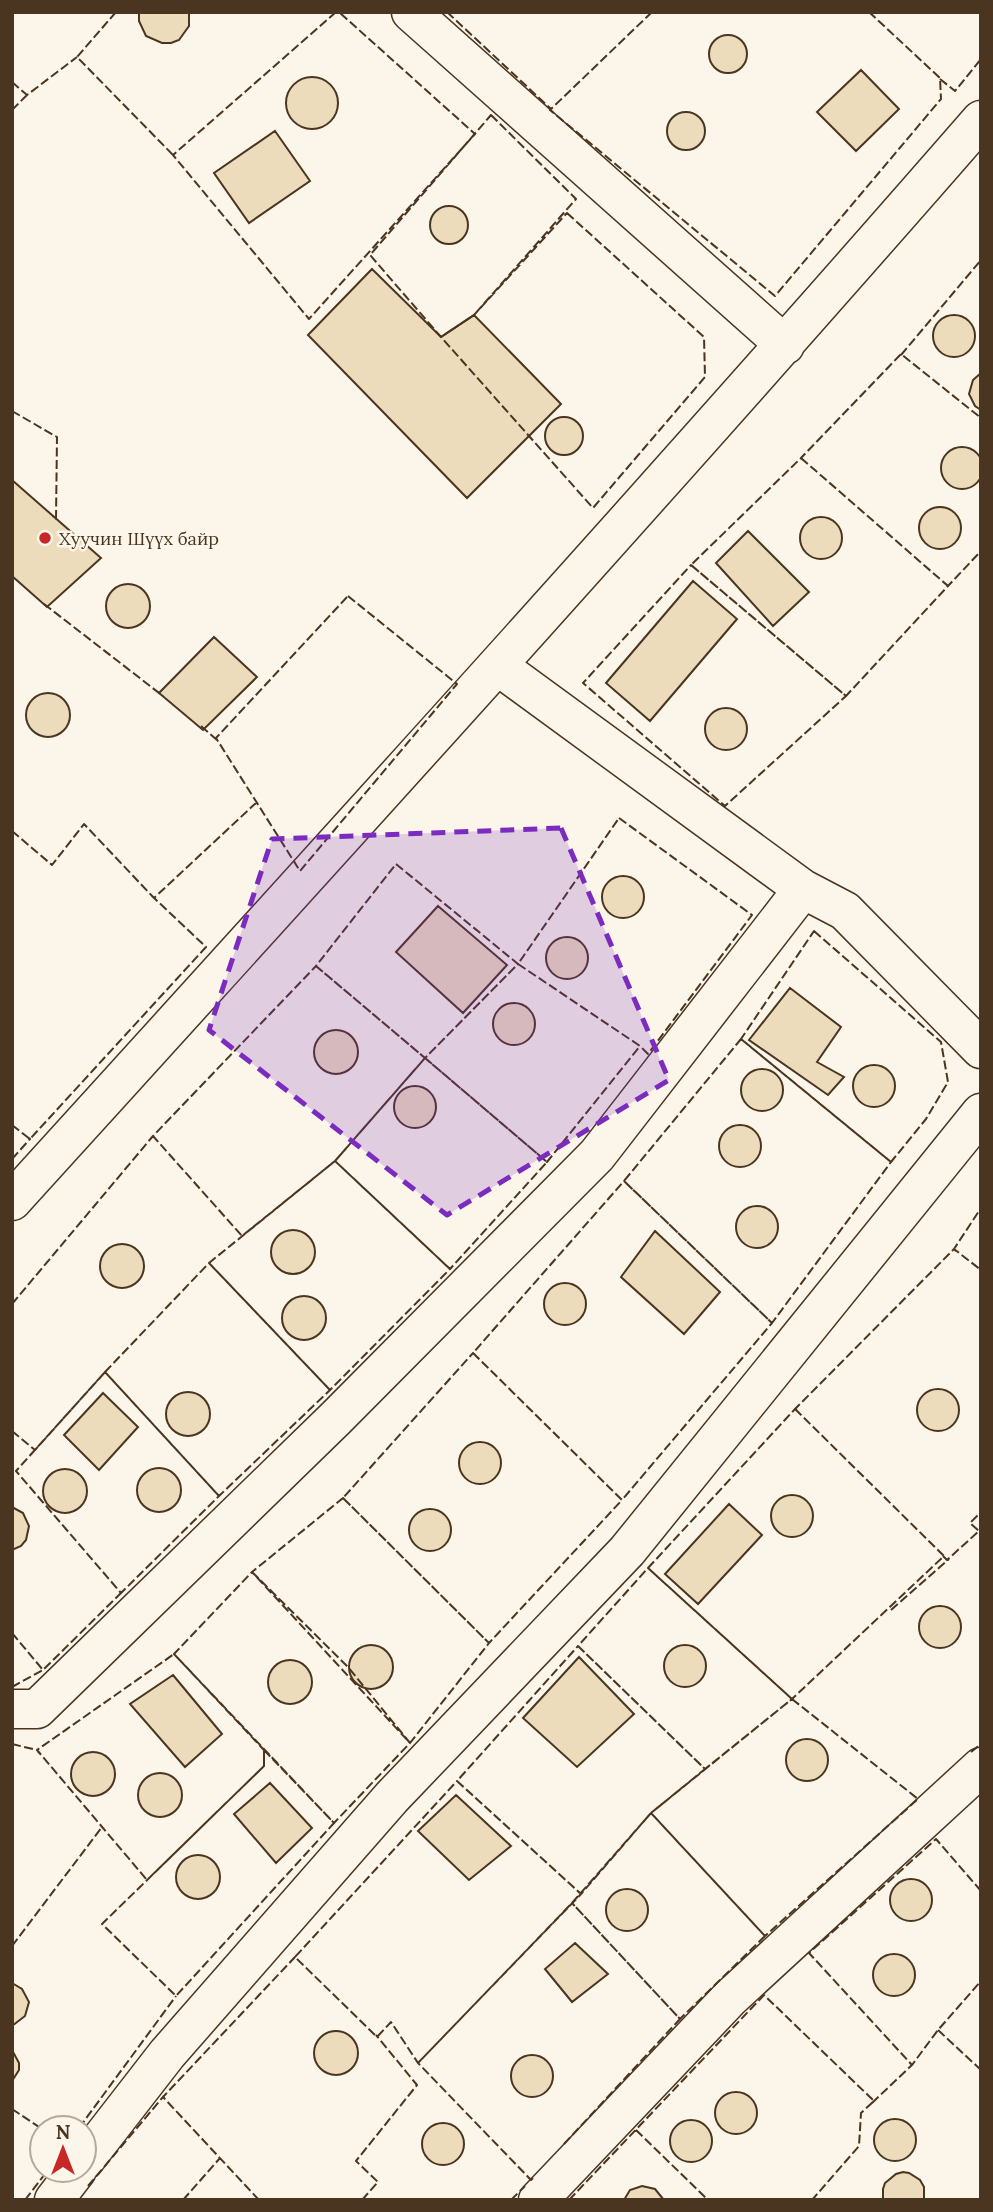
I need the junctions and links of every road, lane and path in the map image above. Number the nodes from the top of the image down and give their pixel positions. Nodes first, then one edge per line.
1 (411, 12) edge
2 (981, 120) edge
3 (785, 345) junction
4 (498, 666) junction
5 (803, 889) junction
6 (981, 1049) edge
7 (981, 1113) edge
8 (12, 1201) edge
9 (12, 1709) edge
10 (981, 1767) edge
11 (98, 2143) edge
12 (66, 2184) edge
13 (54, 2200) edge
14 (538, 2200) edge

1 - 3 street
2 - 3 street
3 - 4 street
4 - 5 street
4 - 8 street
5 - 6 street
5 - 9 street
7 - 11 street
10 - 14 street
12 - 13 street

